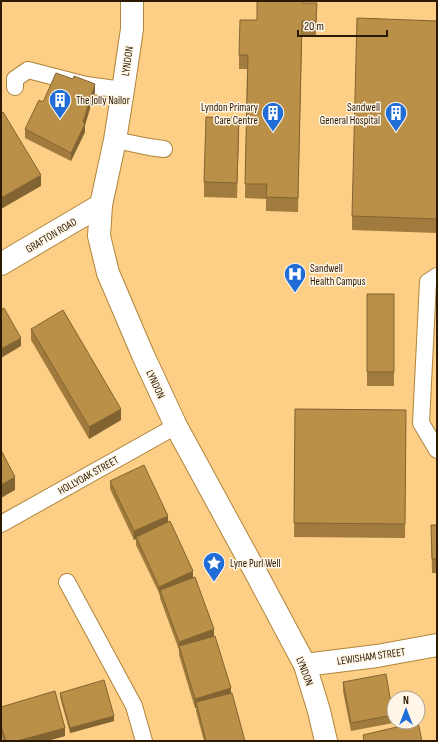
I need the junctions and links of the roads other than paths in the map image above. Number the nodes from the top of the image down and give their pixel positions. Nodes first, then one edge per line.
1 (132, 1) edge
2 (15, 87) dead end
3 (123, 90) junction
4 (115, 140) junction
5 (164, 149) dead end
6 (101, 205) junction
7 (1, 264) edge
8 (437, 276) edge
9 (176, 426) junction
10 (437, 450) edge
11 (1, 524) edge
12 (67, 582) dead end
13 (437, 645) edge
14 (305, 665) junction
15 (144, 741) edge
16 (326, 741) edge

1 - 3 street, LYNDON
2 - 3 lane
3 - 4 street, LYNDON
4 - 5 lane
4 - 6 street, LYNDON
6 - 7 street, GRAFTON ROAD
6 - 9 street, LYNDON
8 - 10 lane
9 - 11 lane, HOLLYOAK STREET
9 - 14 street, LYNDON
12 - 15 lane
13 - 14 street, LEWISHAM STREET
14 - 16 street, LYNDON

